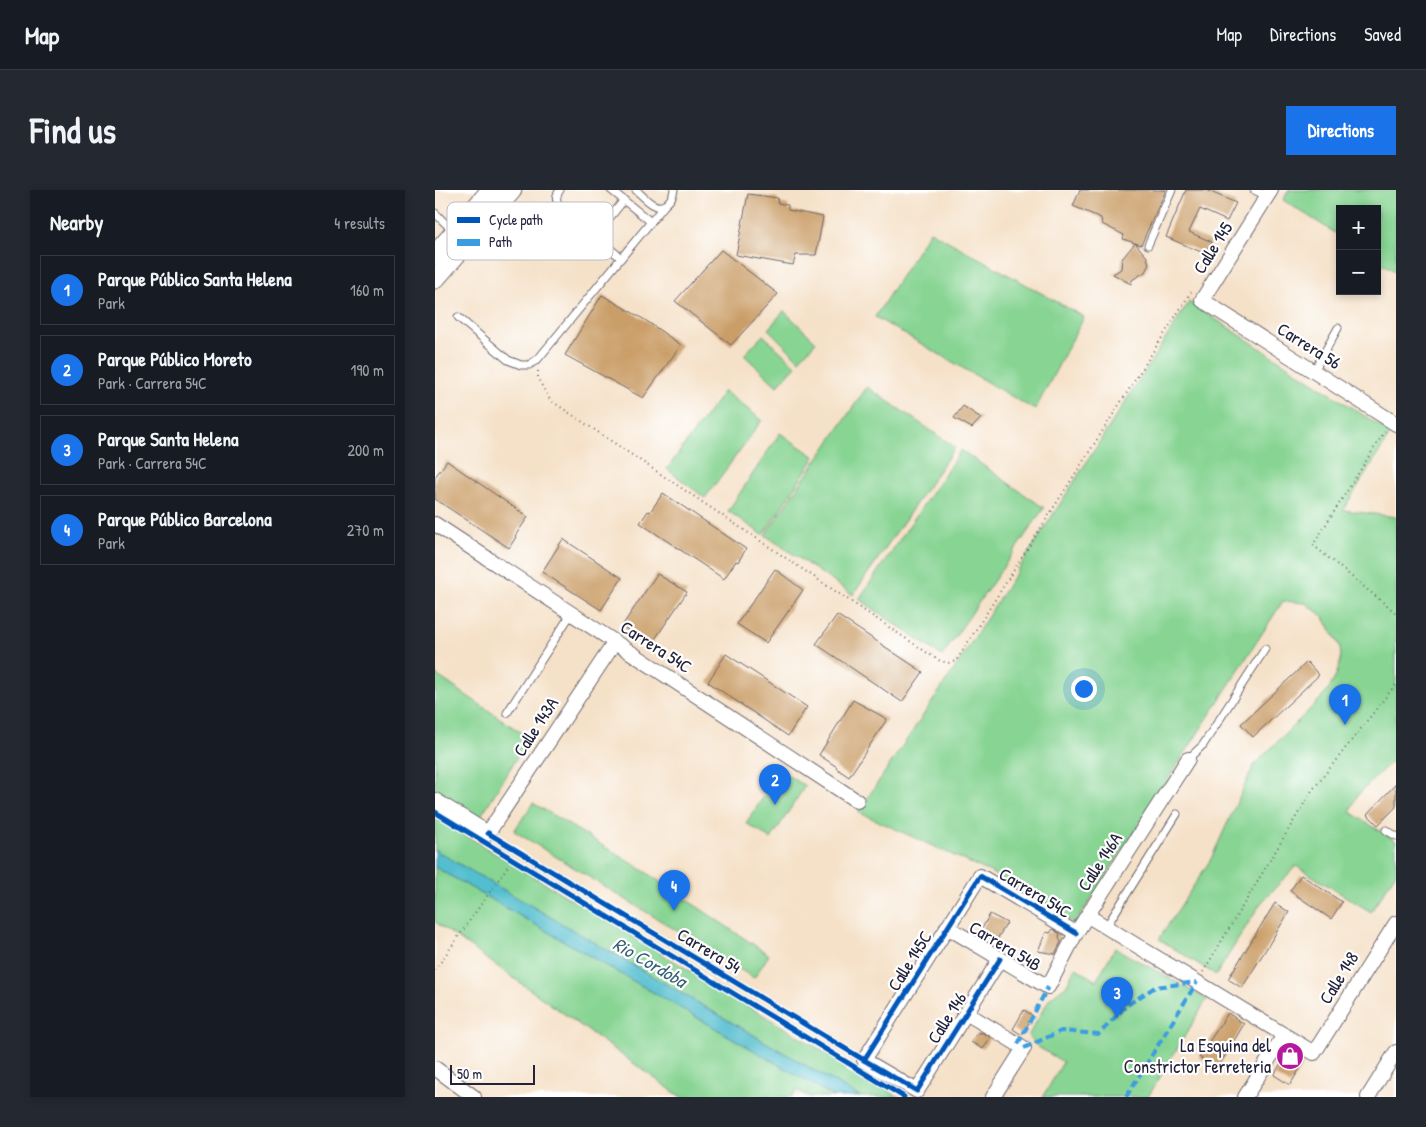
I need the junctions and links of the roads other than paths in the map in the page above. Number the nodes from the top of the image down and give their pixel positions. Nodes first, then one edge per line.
1 (490, 190) edge
2 (511, 190) edge
3 (560, 190) edge
4 (611, 190) edge
5 (636, 190) edge
6 (674, 190) edge
7 (1172, 190) edge
8 (1254, 190) edge
9 (1269, 193) edge
10 (624, 200) junction
11 (482, 202) edge
12 (498, 202) edge
13 (558, 202) edge
14 (664, 206) junction
15 (435, 213) edge
16 (613, 214) edge
17 (651, 222) junction
18 (447, 225) edge
19 (447, 245) edge
20 (1148, 245) dead end
21 (436, 251) edge
22 (613, 251) edge
23 (621, 258) junction
24 (447, 259) edge
25 (435, 279) edge
26 (1197, 295) joint
27 (458, 317) dead end
28 (1338, 328) dead end
29 (1314, 371) junction
30 (1394, 422) edge
31 (435, 524) edge
32 (571, 614) junction
33 (615, 642) junction
34 (1265, 649) dead end
35 (507, 712) dead end
36 (1188, 759) joint
37 (435, 800) edge
38 (857, 801) dead end
39 (1177, 814) dead end
40 (1386, 830) dead end
41 (1396, 836) edge
42 (980, 876) joint
43 (1087, 916) junction
44 (1396, 923) edge
45 (1106, 927) junction
46 (947, 928) junction
47 (1077, 933) junction
48 (1000, 959) junction
49 (1048, 987) joint
50 (966, 1013) junction
51 (1284, 1035) junction
52 (1396, 1052) edge
53 (1314, 1053) joint
54 (435, 1068) edge
55 (917, 1091) joint
56 (474, 1097) edge
57 (993, 1097) edge
58 (1245, 1097) edge
59 (1368, 1097) edge

1 - 11 main road
2 - 12 main road
3 - 13 lane
4 - 10 lane
5 - 14 lane
6 - 14 lane
7 - 20 lane
8 - 9 lane
9 - 26 street, Calle 145
10 - 16 lane
10 - 17 lane
14 - 17 lane
15 - 18 lane
17 - 23 lane
19 - 21 main road
22 - 23 lane
23 - 27 lane
24 - 25 main road
26 - 29 street, Carrera 56
28 - 29 lane
29 - 30 street, Carrera 56
31 - 32 street, Carrera 54C
32 - 33 street, Carrera 54C
32 - 35 lane
33 - 37 street, Calle 143A
33 - 38 street, Carrera 54C
34 - 36 lane
36 - 43 street, Calle 146A
39 - 45 lane
40 - 41 lane
42 - 46 street, Calle 145C
42 - 47 street, Carrera 54C
43 - 45 street, Carrera 54C
43 - 47 street, Calle 146A
44 - 53 street, Calle 148
45 - 51 street, Carrera 54C
46 - 48 street, Carrera 54B
46 - 55 street, Calle 145C
47 - 49 street, Calle 146A
48 - 49 street, Carrera 54B
48 - 50 street, Calle 146
50 - 55 street, Calle 146
50 - 57 street
51 - 53 street, Carrera 54C
51 - 58 street
52 - 59 street
54 - 56 street

